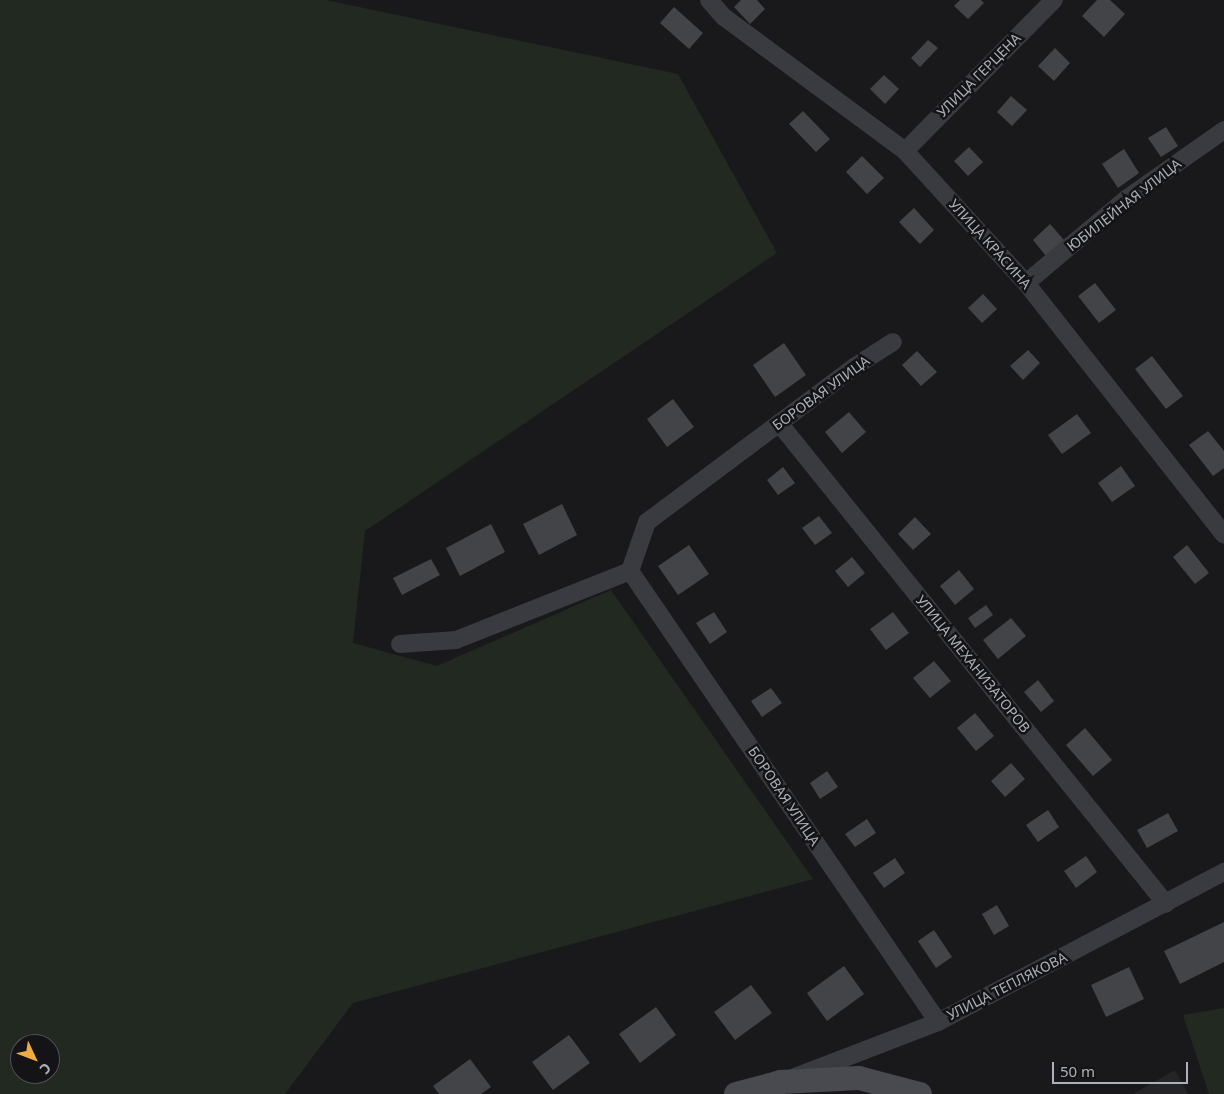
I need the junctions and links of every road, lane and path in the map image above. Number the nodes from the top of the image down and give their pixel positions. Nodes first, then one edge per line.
1 (708, 0) edge
2 (1054, 0) edge
3 (1224, 130) edge
4 (905, 151) junction
5 (1026, 283) junction
6 (893, 342) dead end
7 (779, 423) junction
8 (1224, 535) edge
9 (630, 571) junction
10 (400, 644) dead end
11 (1224, 872) edge
12 (1166, 904) junction
13 (938, 1022) junction
14 (781, 1082) junction
15 (736, 1094) edge
16 (920, 1094) edge

1 - 4 street, УЛИЦА КРАСИНА
2 - 4 street, УЛИЦА ГЕРЦЕНА
3 - 5 street, ЮБИЛЕЙНАЯ УЛИЦА
4 - 5 street, УЛИЦА КРАСИНА
5 - 8 street, УЛИЦА КРАСИНА
6 - 7 street, БОРОВАЯ УЛИЦА
7 - 9 street, БОРОВАЯ УЛИЦА
7 - 12 street, УЛИЦА МЕХАНИЗАТОРОВ
9 - 10 street
9 - 13 street, БОРОВАЯ УЛИЦА
11 - 12 street, УЛИЦА ТЕПЛЯКОВА
12 - 13 street, УЛИЦА ТЕПЛЯКОВА
13 - 14 street, УЛИЦА ТЕПЛЯКОВА
14 - 15 main road
14 - 16 main road

